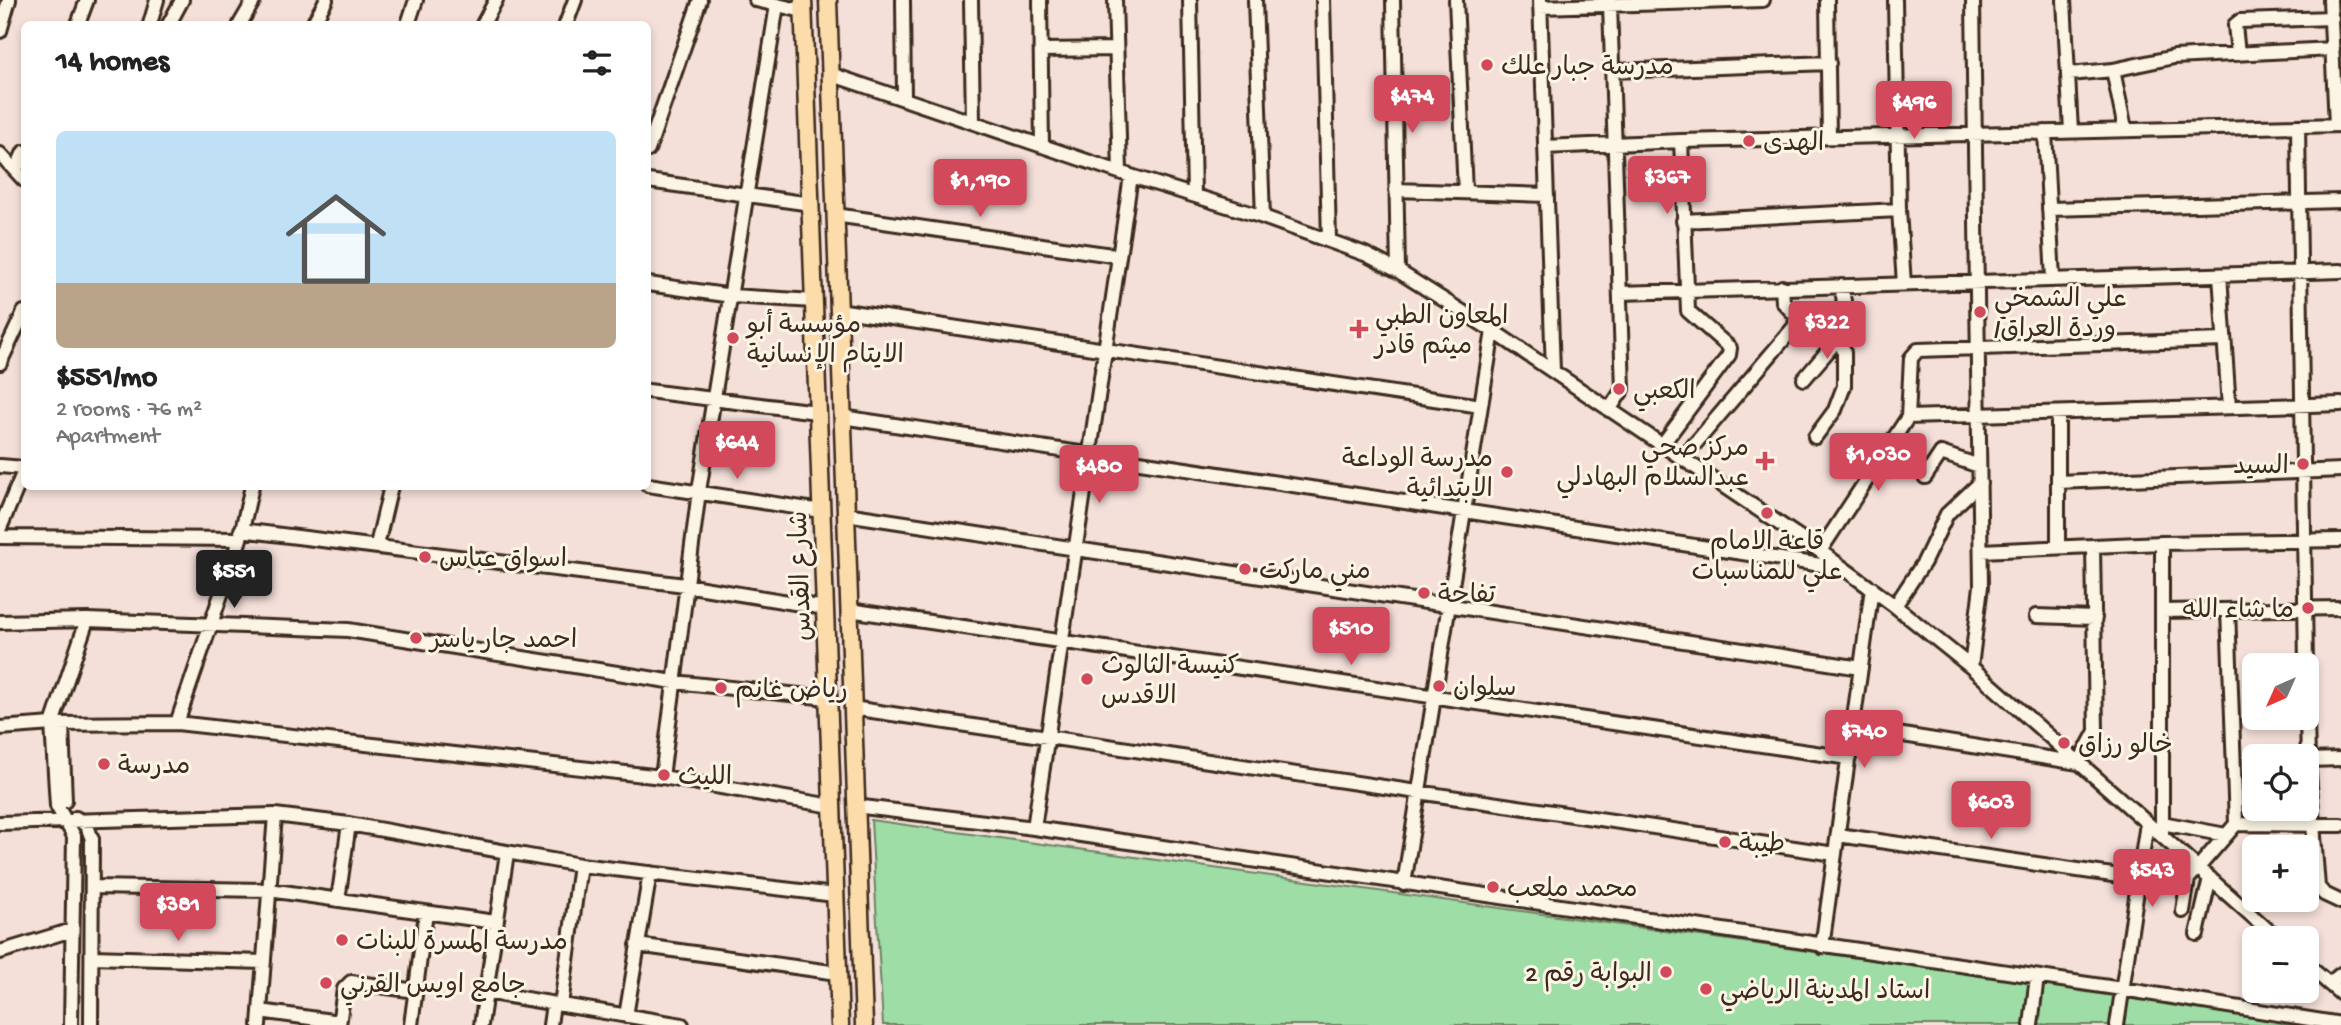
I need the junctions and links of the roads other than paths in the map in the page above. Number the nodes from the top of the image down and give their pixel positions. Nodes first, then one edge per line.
1 (9, 0) edge
2 (88, 0) edge
3 (157, 0) edge
4 (182, 0) edge
5 (254, 0) edge
6 (326, 0) edge
7 (416, 0) edge
8 (496, 0) edge
9 (575, 0) edge
10 (700, 0) edge
11 (756, 0) edge
12 (828, 0) edge
13 (903, 0) edge
14 (971, 0) edge
15 (1040, 0) edge
16 (1115, 0) edge
17 (1190, 0) edge
18 (1255, 0) edge
19 (1323, 0) edge
20 (1393, 0) edge
21 (1456, 0) edge
22 (1763, 0) edge
23 (1827, 0) edge
24 (1895, 0) edge
25 (1973, 0) edge
26 (2064, 0) edge
27 (2330, 0) edge
28 (1719, 1) edge
29 (1540, 3) edge
30 (777, 5) junction
31 (803, 5) edge
32 (1610, 5) junction
33 (2332, 18) junction
34 (79, 21) edge
35 (150, 21) edge
36 (169, 21) edge
37 (242, 21) edge
38 (315, 21) edge
39 (409, 21) edge
40 (485, 21) edge
41 (567, 21) edge
42 (0, 31) edge
43 (1116, 49) junction
44 (2333, 49) junction
45 (1041, 50) junction
46 (2238, 54) junction
47 (1829, 64) junction
48 (1612, 71) junction
49 (2113, 71) junction
50 (830, 74) junction
51 (2068, 74) junction
52 (904, 99) junction
53 (974, 122) junction
54 (2338, 125) edge
55 (2298, 126) junction
56 (2125, 129) junction
57 (2071, 131) junction
58 (2045, 132) junction
59 (1974, 134) junction
60 (1897, 136) junction
61 (1829, 137) junction
62 (651, 141) edge
63 (1681, 141) junction
64 (1615, 143) junction
65 (1042, 146) junction
66 (1545, 148) junction
67 (2, 162) edge
68 (1126, 174) junction
69 (20, 175) edge
70 (651, 182) edge
71 (1396, 190) junction
72 (1465, 192) junction
73 (1194, 195) junction
74 (1547, 195) junction
75 (744, 197) junction
76 (2341, 201) edge
77 (2299, 202) junction
78 (811, 204) junction
79 (2049, 209) junction
80 (1899, 210) junction
81 (835, 215) junction
82 (1263, 217) junction
83 (1684, 221) junction
84 (1329, 240) junction
85 (1119, 256) junction
86 (1398, 271) junction
87 (2341, 271) edge
88 (2300, 272) junction
89 (2220, 275) junction
90 (2053, 279) junction
91 (1976, 282) junction
92 (651, 284) edge
93 (1904, 284) junction
94 (1841, 286) junction
95 (1782, 287) junction
96 (1685, 290) junction
97 (1620, 293) junction
98 (732, 296) junction
99 (814, 301) junction
100 (838, 310) junction
101 (21, 318) edge
102 (1493, 331) junction
103 (1839, 338) junction
104 (2224, 340) junction
105 (1978, 348) junction
106 (1105, 350) junction
107 (840, 359) junction
108 (816, 360) junction
109 (0, 363) edge
110 (1553, 371) junction
111 (1804, 379) dead end
112 (651, 391) edge
113 (715, 400) junction
114 (2341, 404) edge
115 (2302, 405) junction
116 (1481, 407) junction
117 (2229, 407) junction
118 (1609, 410) junction
119 (817, 412) junction
120 (2059, 413) junction
121 (1979, 415) junction
122 (1908, 416) junction
123 (842, 417) junction
124 (1815, 438) dead end
125 (1662, 445) junction
126 (1090, 454) junction
127 (1682, 459) junction
128 (0, 466) edge
129 (1979, 466) junction
130 (21, 469) edge
131 (2303, 470) junction
132 (2341, 470) edge
133 (21, 476) edge
134 (1925, 477) dead end
135 (2058, 482) junction
136 (1980, 483) junction
137 (651, 485) edge
138 (251, 490) edge
139 (390, 490) edge
140 (699, 491) junction
141 (821, 511) junction
142 (1464, 511) junction
143 (846, 514) junction
144 (0, 528) edge
145 (240, 534) junction
146 (0, 537) edge
147 (2304, 540) junction
148 (2341, 540) edge
149 (2162, 543) junction
150 (377, 545) junction
151 (2093, 546) junction
152 (2057, 547) junction
153 (1075, 549) junction
154 (1820, 551) junction
155 (1981, 551) junction
156 (1845, 568) junction
157 (685, 584) junction
158 (1872, 588) junction
159 (1449, 606) junction
160 (1895, 606) junction
161 (825, 608) junction
162 (2341, 608) edge
163 (2305, 609) junction
164 (849, 610) junction
165 (2228, 610) junction
166 (2162, 611) junction
167 (2036, 616) dead end
168 (2095, 618) junction
169 (87, 621) junction
170 (0, 622) edge
171 (212, 625) junction
172 (826, 637) junction
173 (1062, 641) junction
174 (849, 650) junction
175 (2306, 653) edge
176 (827, 662) junction
177 (1971, 667) junction
178 (1861, 668) junction
179 (674, 682) junction
180 (1434, 696) junction
181 (828, 698) junction
182 (852, 708) junction
183 (177, 723) junction
184 (57, 724) junction
185 (1853, 727) junction
186 (0, 728) edge
187 (1047, 737) junction
188 (1849, 758) junction
189 (2341, 759) edge
190 (2319, 760) edge
191 (2079, 763) junction
192 (662, 777) junction
193 (1419, 792) junction
194 (832, 806) junction
195 (855, 806) junction
196 (275, 815) junction
197 (72, 820) junction
198 (2312, 821) edge
199 (0, 823) edge
200 (2147, 823) junction
201 (349, 824) junction
202 (2236, 824) junction
203 (2341, 825) edge
204 (2312, 826) junction
205 (1034, 828) junction
206 (2162, 829) junction
207 (1838, 835) junction
208 (2226, 835) junction
209 (507, 853) junction
210 (1835, 854) junction
211 (580, 865) junction
212 (2196, 867) junction
213 (650, 873) junction
214 (2210, 878) junction
215 (2140, 880) junction
216 (1404, 884) junction
217 (92, 887) junction
218 (270, 890) junction
219 (835, 895) junction
220 (338, 900) junction
221 (2341, 902) edge
222 (2183, 911) dead end
223 (426, 914) junction
224 (495, 922) junction
225 (2264, 926) edge
226 (72, 930) junction
227 (2197, 934) dead end
228 (637, 945) junction
229 (1822, 947) junction
230 (0, 952) edge
231 (92, 957) junction
232 (264, 962) junction
233 (838, 973) junction
234 (2341, 974) edge
235 (2319, 975) edge
236 (2037, 977) junction
237 (2329, 984) junction
238 (2122, 989) junction
239 (416, 991) junction
240 (485, 992) junction
241 (2341, 994) edge
242 (557, 1005) junction
243 (260, 1011) junction
244 (626, 1016) junction
245 (600, 1018) edge
246 (339, 1024) edge
247 (2341, 1024) edge
248 (71, 1025) edge
249 (91, 1025) edge
250 (259, 1025) edge
251 (411, 1025) edge
252 (481, 1025) edge
253 (551, 1025) edge
254 (676, 1025) edge
255 (840, 1025) edge
256 (864, 1025) edge
257 (2031, 1025) edge
258 (2117, 1025) edge

1 - 42 street
2 - 34 street
3 - 35 street
4 - 36 street
5 - 37 street
6 - 38 street
7 - 39 street
8 - 40 street
9 - 41 street
10 - 62 street
11 - 30 street
12 - 50 main road, شارع القدس
13 - 52 street
14 - 53 street
15 - 45 street
16 - 43 street
17 - 73 street
18 - 82 street
19 - 84 street
20 - 71 street
21 - 72 street
22 - 28 street
23 - 47 street
24 - 60 street
25 - 59 street
26 - 51 street
27 - 33 street
28 - 32 street
29 - 32 street
29 - 66 street
30 - 31 street
30 - 75 street
31 - 78 main road, شارع القدس
32 - 48 street
33 - 44 street
33 - 46 street
43 - 45 street
43 - 68 street
44 - 46 street
44 - 54 street
45 - 65 street
46 - 49 street
47 - 48 street
47 - 61 street
48 - 64 street
49 - 51 street
49 - 56 street
50 - 52 street
50 - 81 main road, شارع القدس
51 - 57 street
52 - 53 street
53 - 65 street
54 - 55 street
55 - 56 street
55 - 77 street
56 - 57 street
57 - 58 street
58 - 59 street
58 - 79 street
59 - 60 street
59 - 91 street
60 - 61 street
60 - 80 street
61 - 63 street
63 - 64 street
63 - 83 street
64 - 66 street
64 - 97 street
65 - 68 street
66 - 74 street
67 - 69 street
68 - 73 street
68 - 85 street
70 - 75 street
71 - 72 street
71 - 86 street
72 - 74 street
73 - 82 street
74 - 110 street
75 - 78 street
75 - 98 street
76 - 77 street
77 - 79 street
77 - 88 street
78 - 99 main road, شارع القدس
79 - 90 street
80 - 83 street
80 - 93 street
81 - 85 street
81 - 100 main road, شارع القدس
82 - 84 street
83 - 96 street
84 - 86 street
85 - 106 street
86 - 102 street
87 - 88 street
88 - 89 street
88 - 115 street
89 - 90 street
89 - 104 street
90 - 91 street
91 - 93 street
91 - 105 street
92 - 98 street
93 - 94 street
94 - 95 street
94 - 103 street
95 - 96 street
95 - 127 street
96 - 97 street
96 - 125 street
97 - 118 street
98 - 99 street
98 - 113 street
99 - 108 main road, شارع القدس
100 - 106 street
100 - 107 main road, شارع القدس
101 - 109 street
102 - 110 street
102 - 116 street
103 - 111 street
103 - 124 street
104 - 105 street
104 - 117 street
105 - 121 street
105 - 122 street
106 - 116 street
106 - 126 street
107 - 108 main road
107 - 123 main road, شارع القدس
108 - 119 main road, شارع القدس
110 - 118 street
112 - 113 street
113 - 119 street
113 - 140 street
114 - 115 street
115 - 117 street
115 - 131 street
116 - 142 street
117 - 120 street
118 - 125 street
119 - 141 main road, شارع القدس
120 - 121 street
120 - 135 street
121 - 122 street
121 - 129 street
122 - 154 street
123 - 126 street
123 - 143 main road, شارع القدس
125 - 127 street
126 - 142 street
126 - 153 street
127 - 154 street
128 - 130 street
129 - 134 street
129 - 136 street
131 - 132 street
131 - 135 street
131 - 147 street
133 - 144 street
135 - 152 street
136 - 155 street
136 - 160 street
137 - 140 street
138 - 145 street
139 - 150 street
140 - 141 street
140 - 157 street
141 - 161 main road, شارع القدس
142 - 156 street
142 - 159 street
143 - 153 street
143 - 164 main road, شارع القدس
145 - 146 street
145 - 150 street
145 - 171 street
147 - 148 street
147 - 149 street
147 - 163 street
149 - 151 street
149 - 166 street
150 - 157 street
151 - 152 street
151 - 168 street
152 - 155 street
153 - 159 street
153 - 173 street
154 - 156 street
155 - 177 street
156 - 158 street
157 - 161 street
157 - 179 street
158 - 160 street
158 - 178 street
159 - 178 street
159 - 180 street
160 - 177 street
161 - 172 main road, شارع القدس
162 - 163 street
163 - 165 street
163 - 175 street
164 - 173 street
164 - 174 main road, شارع القدس
165 - 166 street
165 - 202 street
166 - 206 street
167 - 168 street
168 - 191 street
169 - 170 street
169 - 171 street
169 - 184 street
171 - 179 street
171 - 183 street
172 - 174 main road
172 - 176 main road, شارع القدس
173 - 180 street
173 - 187 street
174 - 176 main road
174 - 182 main road, شارع القدس
176 - 181 main road, شارع القدس
177 - 191 street
178 - 185 street
179 - 181 street
179 - 192 street
180 - 188 street
180 - 193 street
181 - 194 main road, شارع القدس
182 - 187 street
182 - 195 main road, شارع القدس
183 - 184 street
183 - 192 street
184 - 186 street
184 - 197 street
185 - 188 street
185 - 191 street
187 - 193 street
187 - 205 street
188 - 207 street
189 - 190 street
191 - 200 street
192 - 194 street
193 - 210 street
193 - 216 street
194 - 219 main road, شارع القدس
195 - 205 street
195 - 256 main road, شارع القدس
196 - 197 street
196 - 201 street
196 - 218 street
197 - 199 street
197 - 217 street
197 - 226 street
198 - 204 street
200 - 206 street
200 - 215 street
201 - 209 street
201 - 220 street
202 - 204 street
202 - 208 street
203 - 204 street
204 - 221 street
205 - 216 street
206 - 208 street
206 - 212 street
207 - 210 street
207 - 215 street
208 - 212 street
209 - 211 street
209 - 224 street
210 - 229 street
211 - 213 street
211 - 242 street
212 - 214 street
212 - 222 street
213 - 219 street
213 - 228 street
214 - 225 street
214 - 227 street
215 - 238 street
216 - 229 street
217 - 218 street
217 - 231 street
218 - 220 street
218 - 232 street
219 - 233 main road, شارع القدس
220 - 223 street
223 - 224 street
223 - 239 street
224 - 240 street
226 - 230 street
226 - 248 street
228 - 233 street
228 - 244 street
229 - 236 street
231 - 232 street
231 - 249 street
232 - 243 street
233 - 255 main road, شارع القدس
234 - 237 street
235 - 237 street
236 - 238 street
236 - 257 street
237 - 241 street
238 - 247 street
238 - 258 street
239 - 246 street
239 - 251 street
240 - 242 street
240 - 252 street
242 - 245 street
242 - 253 street
243 - 246 street
243 - 250 street
244 - 245 street
244 - 254 street

